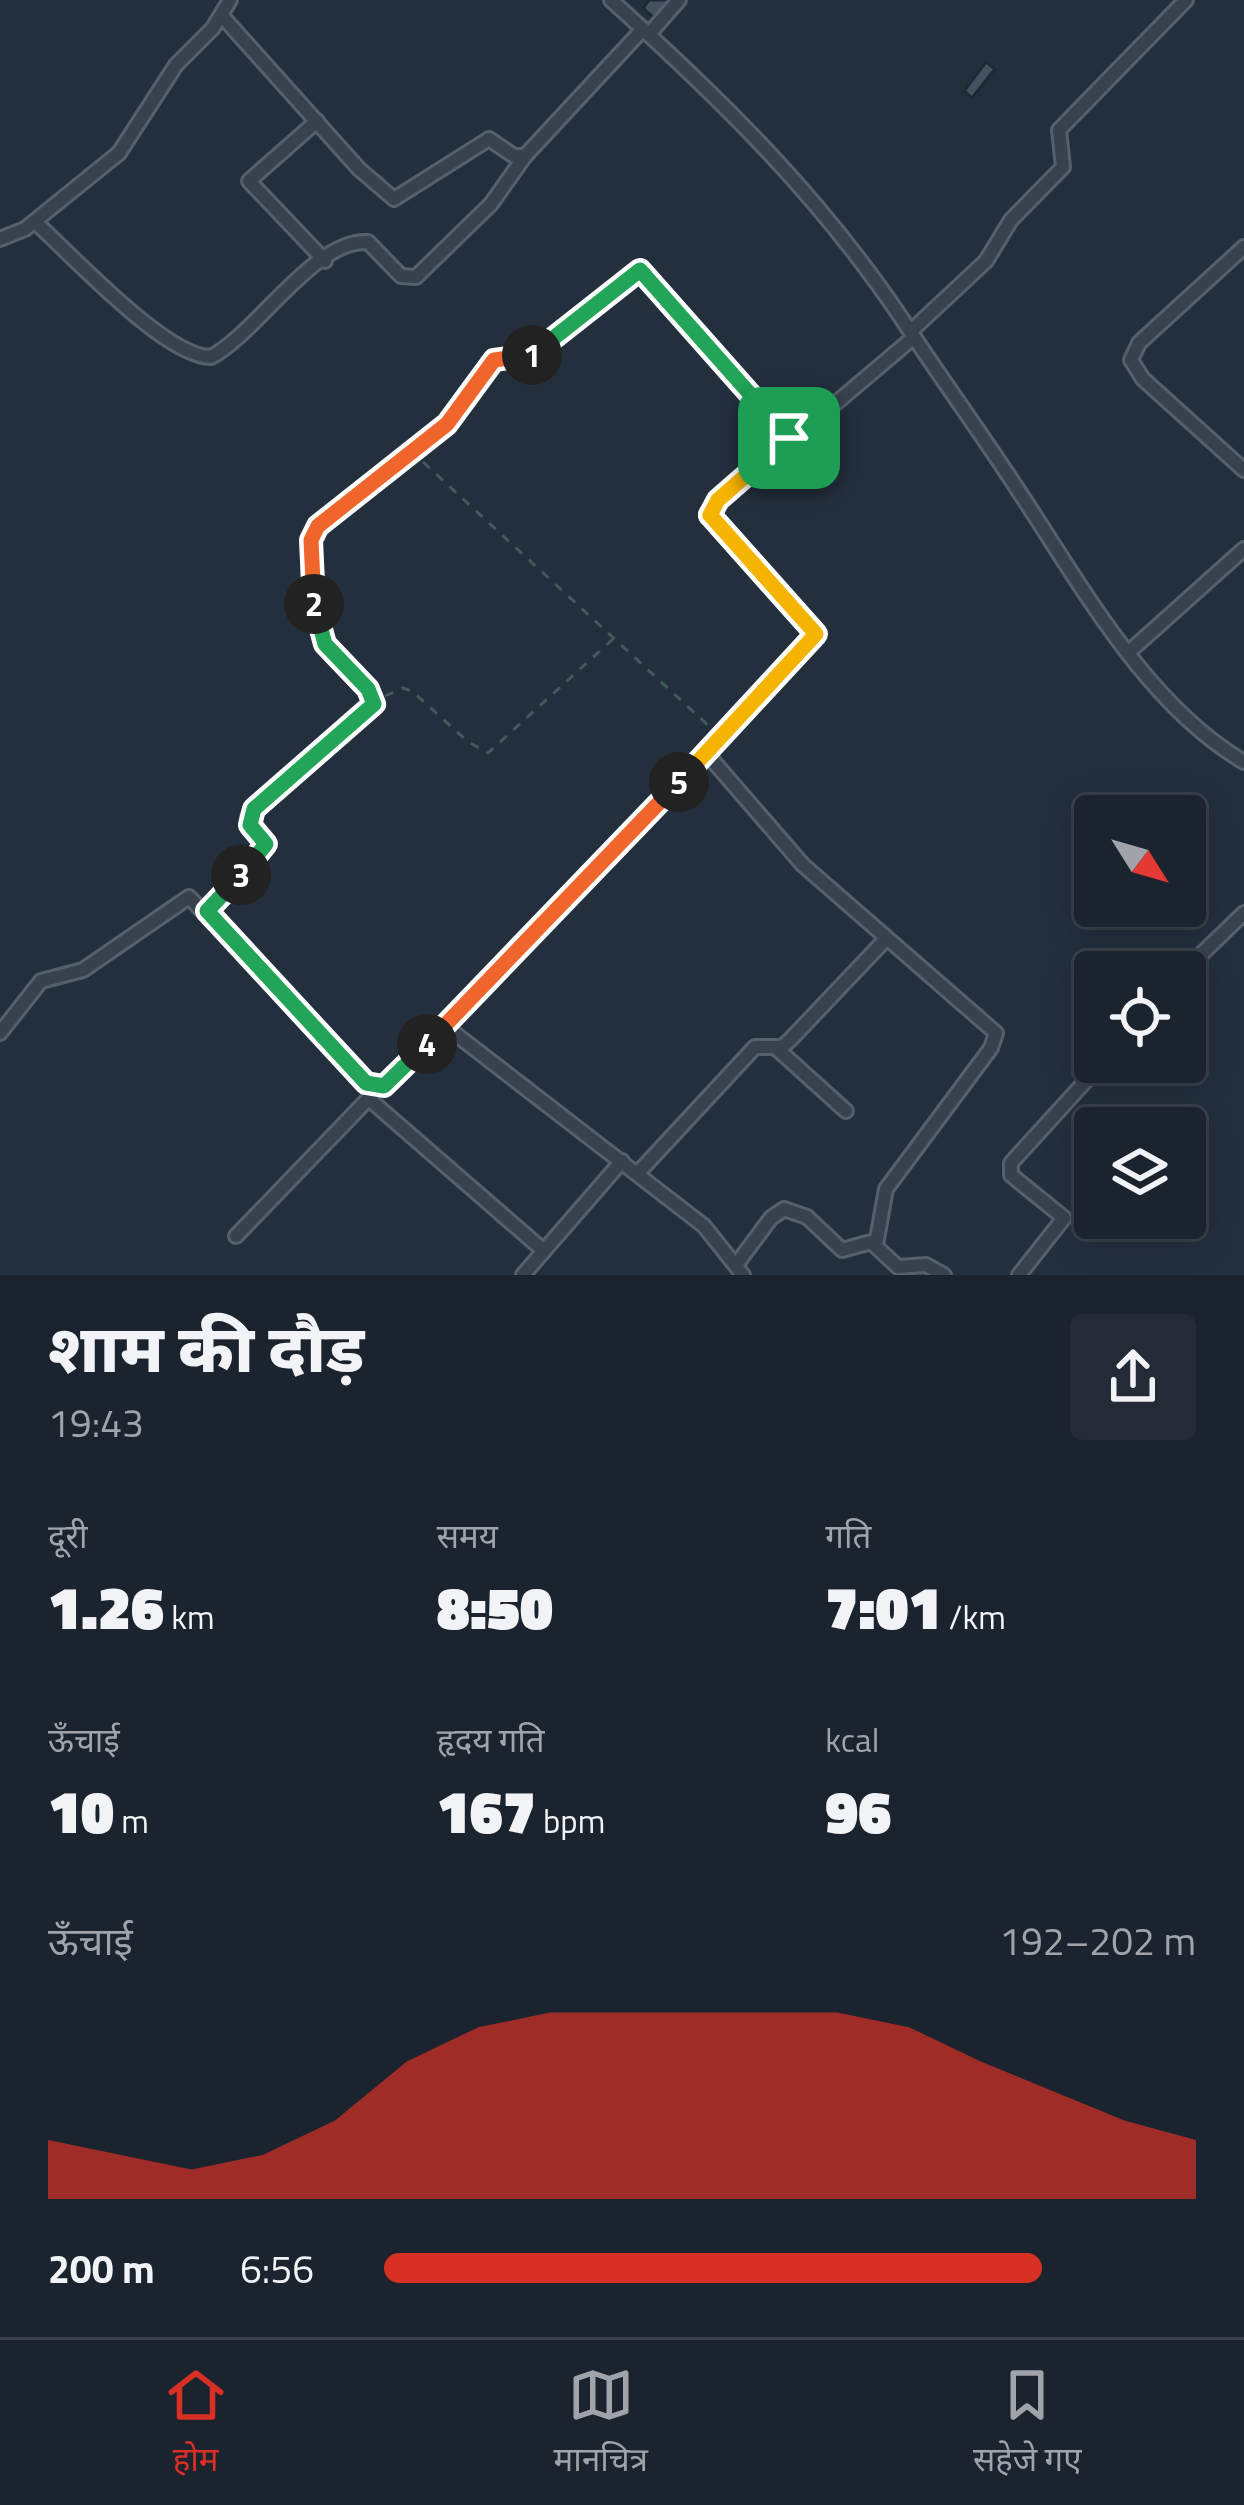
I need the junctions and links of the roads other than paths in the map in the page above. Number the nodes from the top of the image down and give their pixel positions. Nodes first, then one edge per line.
1 (230, 0) edge
2 (611, 0) edge
3 (680, 0) edge
4 (1186, 0) edge
5 (222, 16) junction
6 (646, 32) junction
7 (317, 122) junction
8 (525, 156) junction
9 (34, 222) junction
10 (1, 241) edge
11 (1244, 247) edge
12 (325, 261) junction
13 (912, 334) junction
14 (789, 438) junction
15 (1244, 470) edge
16 (1244, 549) edge
17 (1130, 652) junction
18 (707, 754) junction
19 (1244, 762) edge
20 (207, 911) junction
21 (1244, 913) edge
22 (885, 940) junction
23 (1205, 951) edge
24 (444, 1029) junction
25 (0, 1033) edge
26 (775, 1048) junction
27 (1084, 1083) edge
28 (374, 1094) junction
29 (845, 1112) dead end
30 (622, 1162) junction
31 (637, 1174) junction
32 (236, 1236) dead end
33 (876, 1244) junction
34 (544, 1251) junction
35 (740, 1270) edge
36 (524, 1275) edge
37 (944, 1275) edge
38 (1019, 1275) edge

1 - 5 street
2 - 6 street
3 - 6 street
4 - 13 street
5 - 7 street
5 - 9 street
6 - 8 street
6 - 13 street
7 - 8 street
7 - 12 street
8 - 12 street
9 - 10 street
9 - 12 street
11 - 15 street
13 - 14 street
13 - 17 street
14 - 18 street
14 - 20 street
16 - 17 street
17 - 19 street
18 - 22 street
18 - 24 street
20 - 25 street
20 - 28 street
21 - 23 street
22 - 26 street
22 - 33 street
24 - 28 street
24 - 30 street
26 - 29 street
26 - 31 street
27 - 38 street
28 - 32 street
28 - 34 street
30 - 31 street
30 - 34 street
31 - 35 street
33 - 35 street
33 - 37 street
34 - 36 street

